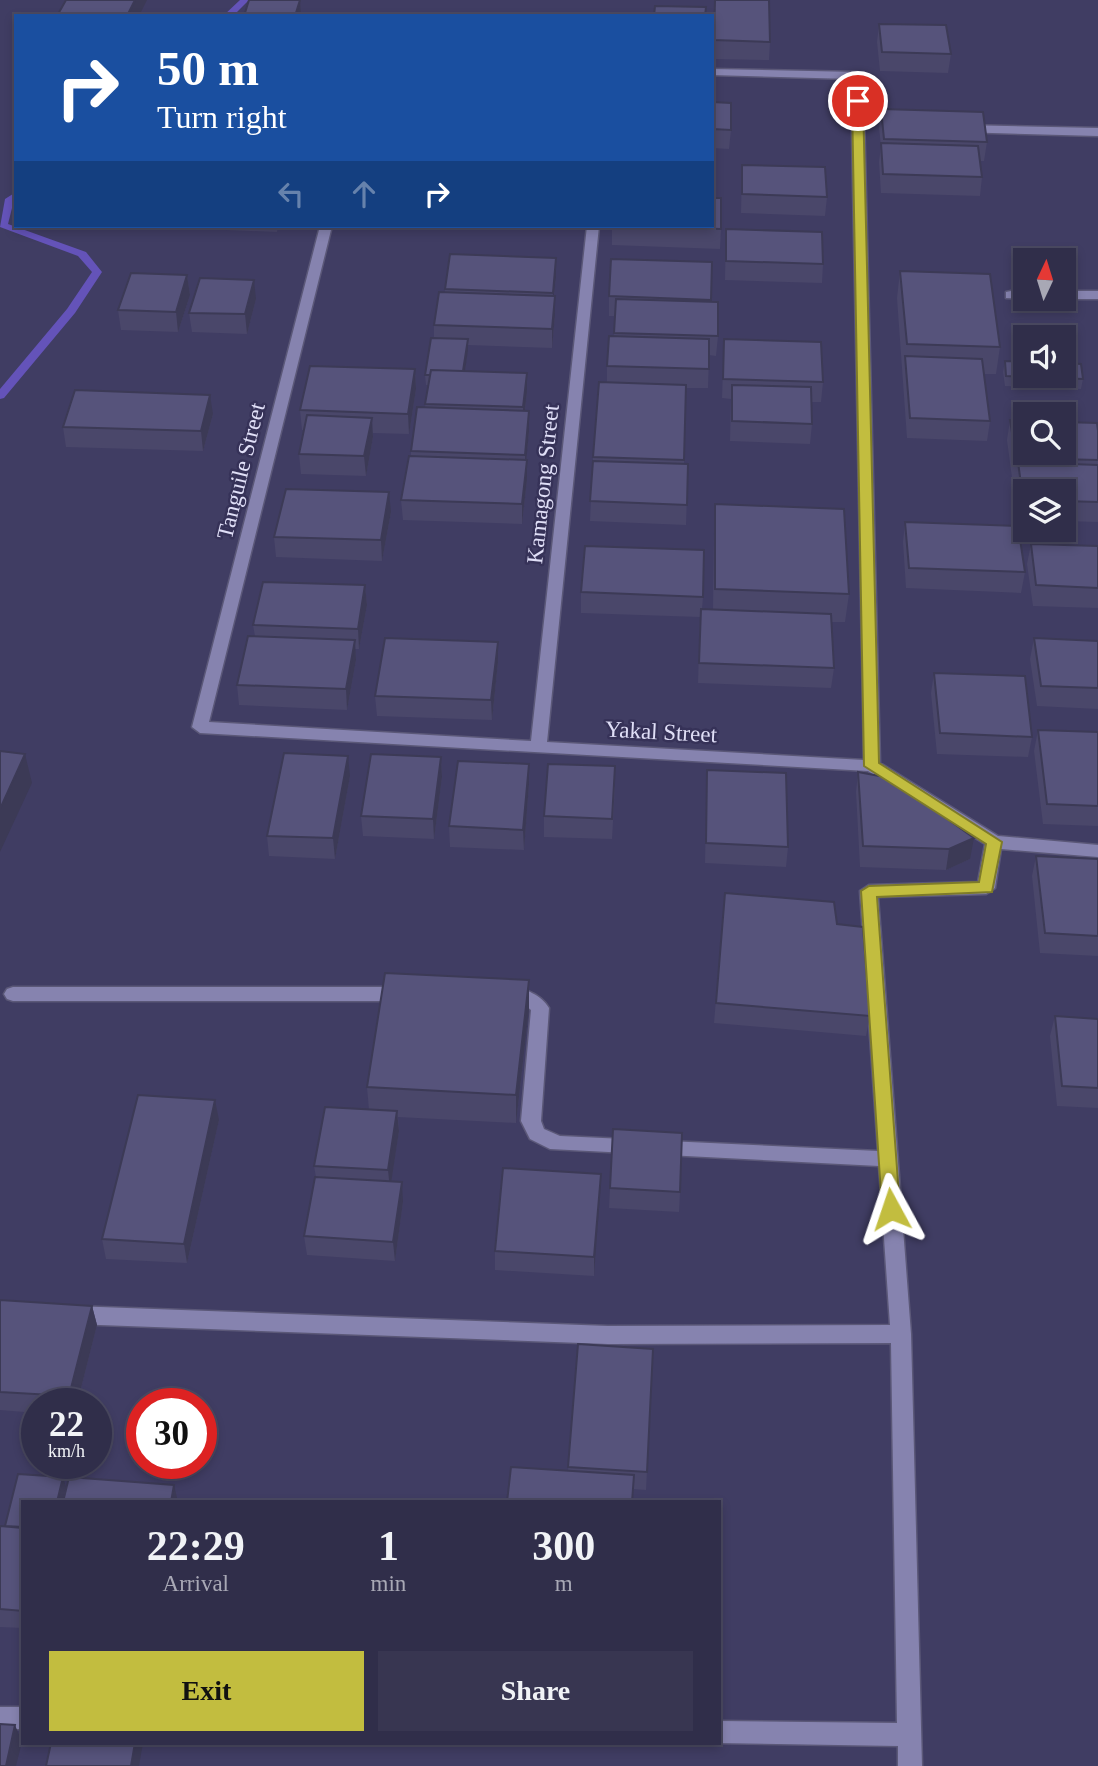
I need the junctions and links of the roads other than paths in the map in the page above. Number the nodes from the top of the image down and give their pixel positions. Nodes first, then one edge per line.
1 (714, 72) edge
2 (941, 128) edge
3 (1098, 132) edge
4 (325, 228) edge
5 (593, 228) edge
6 (1076, 295) edge
7 (1098, 295) edge
8 (200, 727) joint
9 (538, 748) junction
10 (872, 766) junction
11 (994, 842) junction
12 (1098, 850) edge
13 (491, 993) edge
14 (423, 994) edge
15 (13, 995) dead end
16 (887, 1159) junction
17 (52, 1315) edge
18 (901, 1334) junction
19 (0, 1718) edge
20 (21, 1718) edge
21 (721, 1732) edge
22 (908, 1735) junction
23 (910, 1766) edge

1 - 10 street
2 - 3 street
4 - 8 street, Tanguile Street
5 - 9 street, Kamagong Street
6 - 7 street
8 - 9 street, Yakal Street
9 - 10 street, Yakal Street
10 - 11 street, Yakal Street
11 - 12 street, Yakal Street
11 - 16 street
13 - 16 street
14 - 15 street
16 - 18 street
17 - 18 street
18 - 22 street
19 - 20 street
21 - 22 street
22 - 23 street

